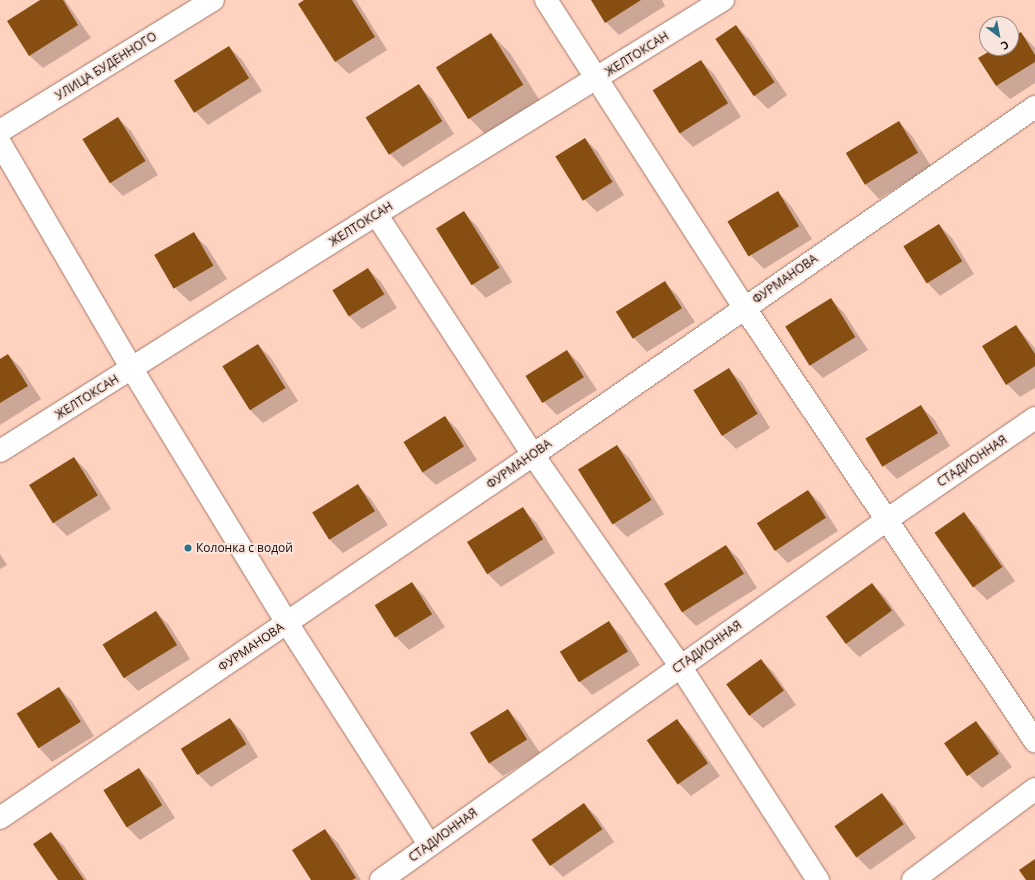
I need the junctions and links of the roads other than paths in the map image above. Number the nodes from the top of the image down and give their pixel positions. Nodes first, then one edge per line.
1 (213, 0) edge
2 (546, 0) edge
3 (723, 0) edge
4 (596, 80) junction
5 (1035, 107) edge
6 (0, 132) edge
7 (0, 143) edge
8 (376, 214) junction
9 (744, 307) junction
10 (132, 369) junction
11 (1035, 418) edge
12 (0, 451) edge
13 (533, 455) junction
14 (888, 518) junction
15 (287, 623) junction
16 (680, 666) junction
17 (1035, 741) edge
18 (1035, 789) edge
19 (0, 818) edge
20 (429, 844) junction
21 (381, 880) edge
22 (818, 880) edge
23 (912, 880) edge

1 - 6 street, УЛИЦА БУДЕННОГО
2 - 4 street
3 - 4 street, ЖЕЛТОКСАН
4 - 8 street, ЖЕЛТОКСАН
4 - 9 street
5 - 9 street, ФУРМАНОВА
7 - 10 street
8 - 10 street, ЖЕЛТОКСАН
8 - 13 street
9 - 13 street, ФУРМАНОВА
9 - 14 street
10 - 12 street, ЖЕЛТОКСАН
10 - 15 street
11 - 14 street, СТАДИОННАЯ
13 - 15 street, ФУРМАНОВА
13 - 16 street
14 - 16 street, СТАДИОННАЯ
14 - 17 street
15 - 19 street, ФУРМАНОВА
15 - 20 street
16 - 20 street, СТАДИОННАЯ
16 - 22 street
18 - 23 street
20 - 21 street, СТАДИОННАЯ

